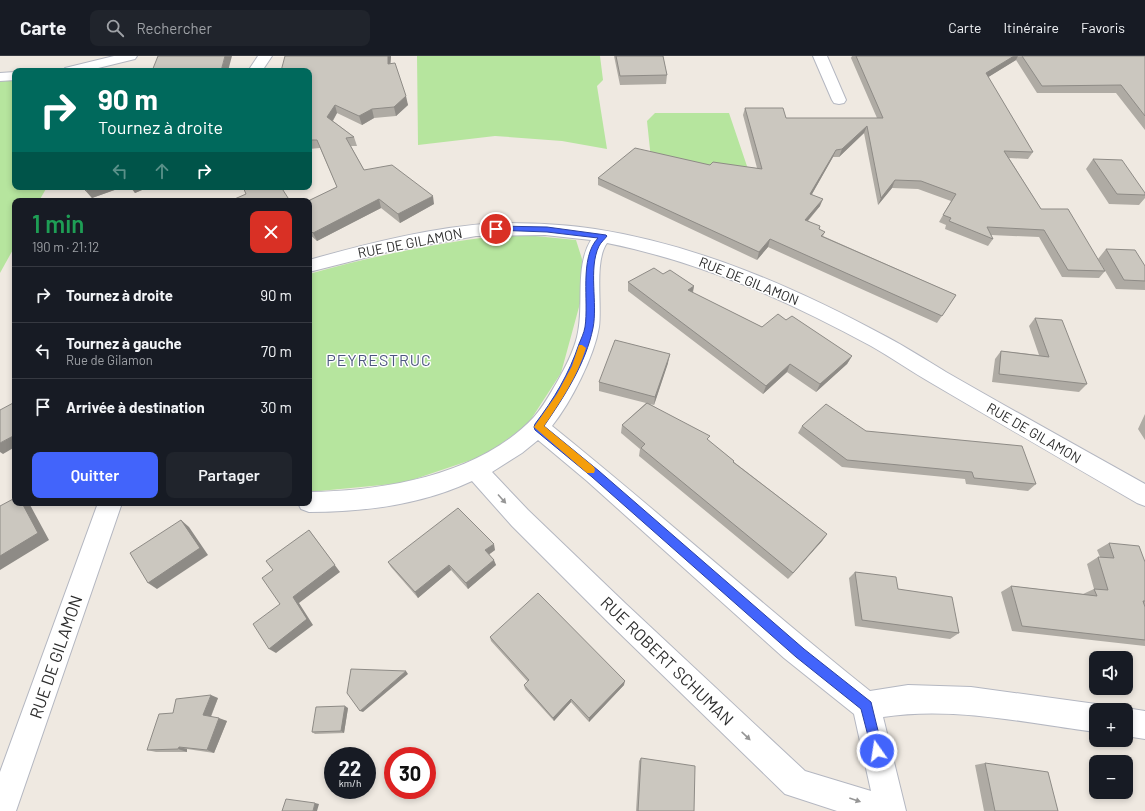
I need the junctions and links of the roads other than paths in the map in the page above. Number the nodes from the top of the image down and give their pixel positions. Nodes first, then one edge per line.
1 (131, 56) edge
2 (265, 56) edge
3 (820, 56) edge
4 (82, 68) edge
5 (125, 68) edge
6 (257, 68) edge
7 (12, 76) edge
8 (0, 77) edge
9 (839, 100) dead end
10 (604, 236) junction
11 (312, 265) edge
12 (538, 427) junction
13 (476, 470) junction
14 (1145, 496) edge
15 (312, 502) edge
16 (109, 506) edge
17 (866, 706) junction
18 (1089, 717) edge
19 (1133, 723) edge
20 (1145, 725) edge
21 (1, 811) edge
22 (886, 811) edge
23 (891, 811) edge

1 - 4 street
1 - 5 street
2 - 6 street
3 - 9 street
7 - 8 street
10 - 11 street, RUE DE GILAMON
10 - 12 street
10 - 14 street, RUE DE GILAMON
12 - 13 street
12 - 17 street
13 - 15 street
13 -> 22 street, RUE ROBERT SCHUMAN
16 - 21 street, RUE DE GILAMON
17 - 18 street
17 - 23 street
19 - 20 street

